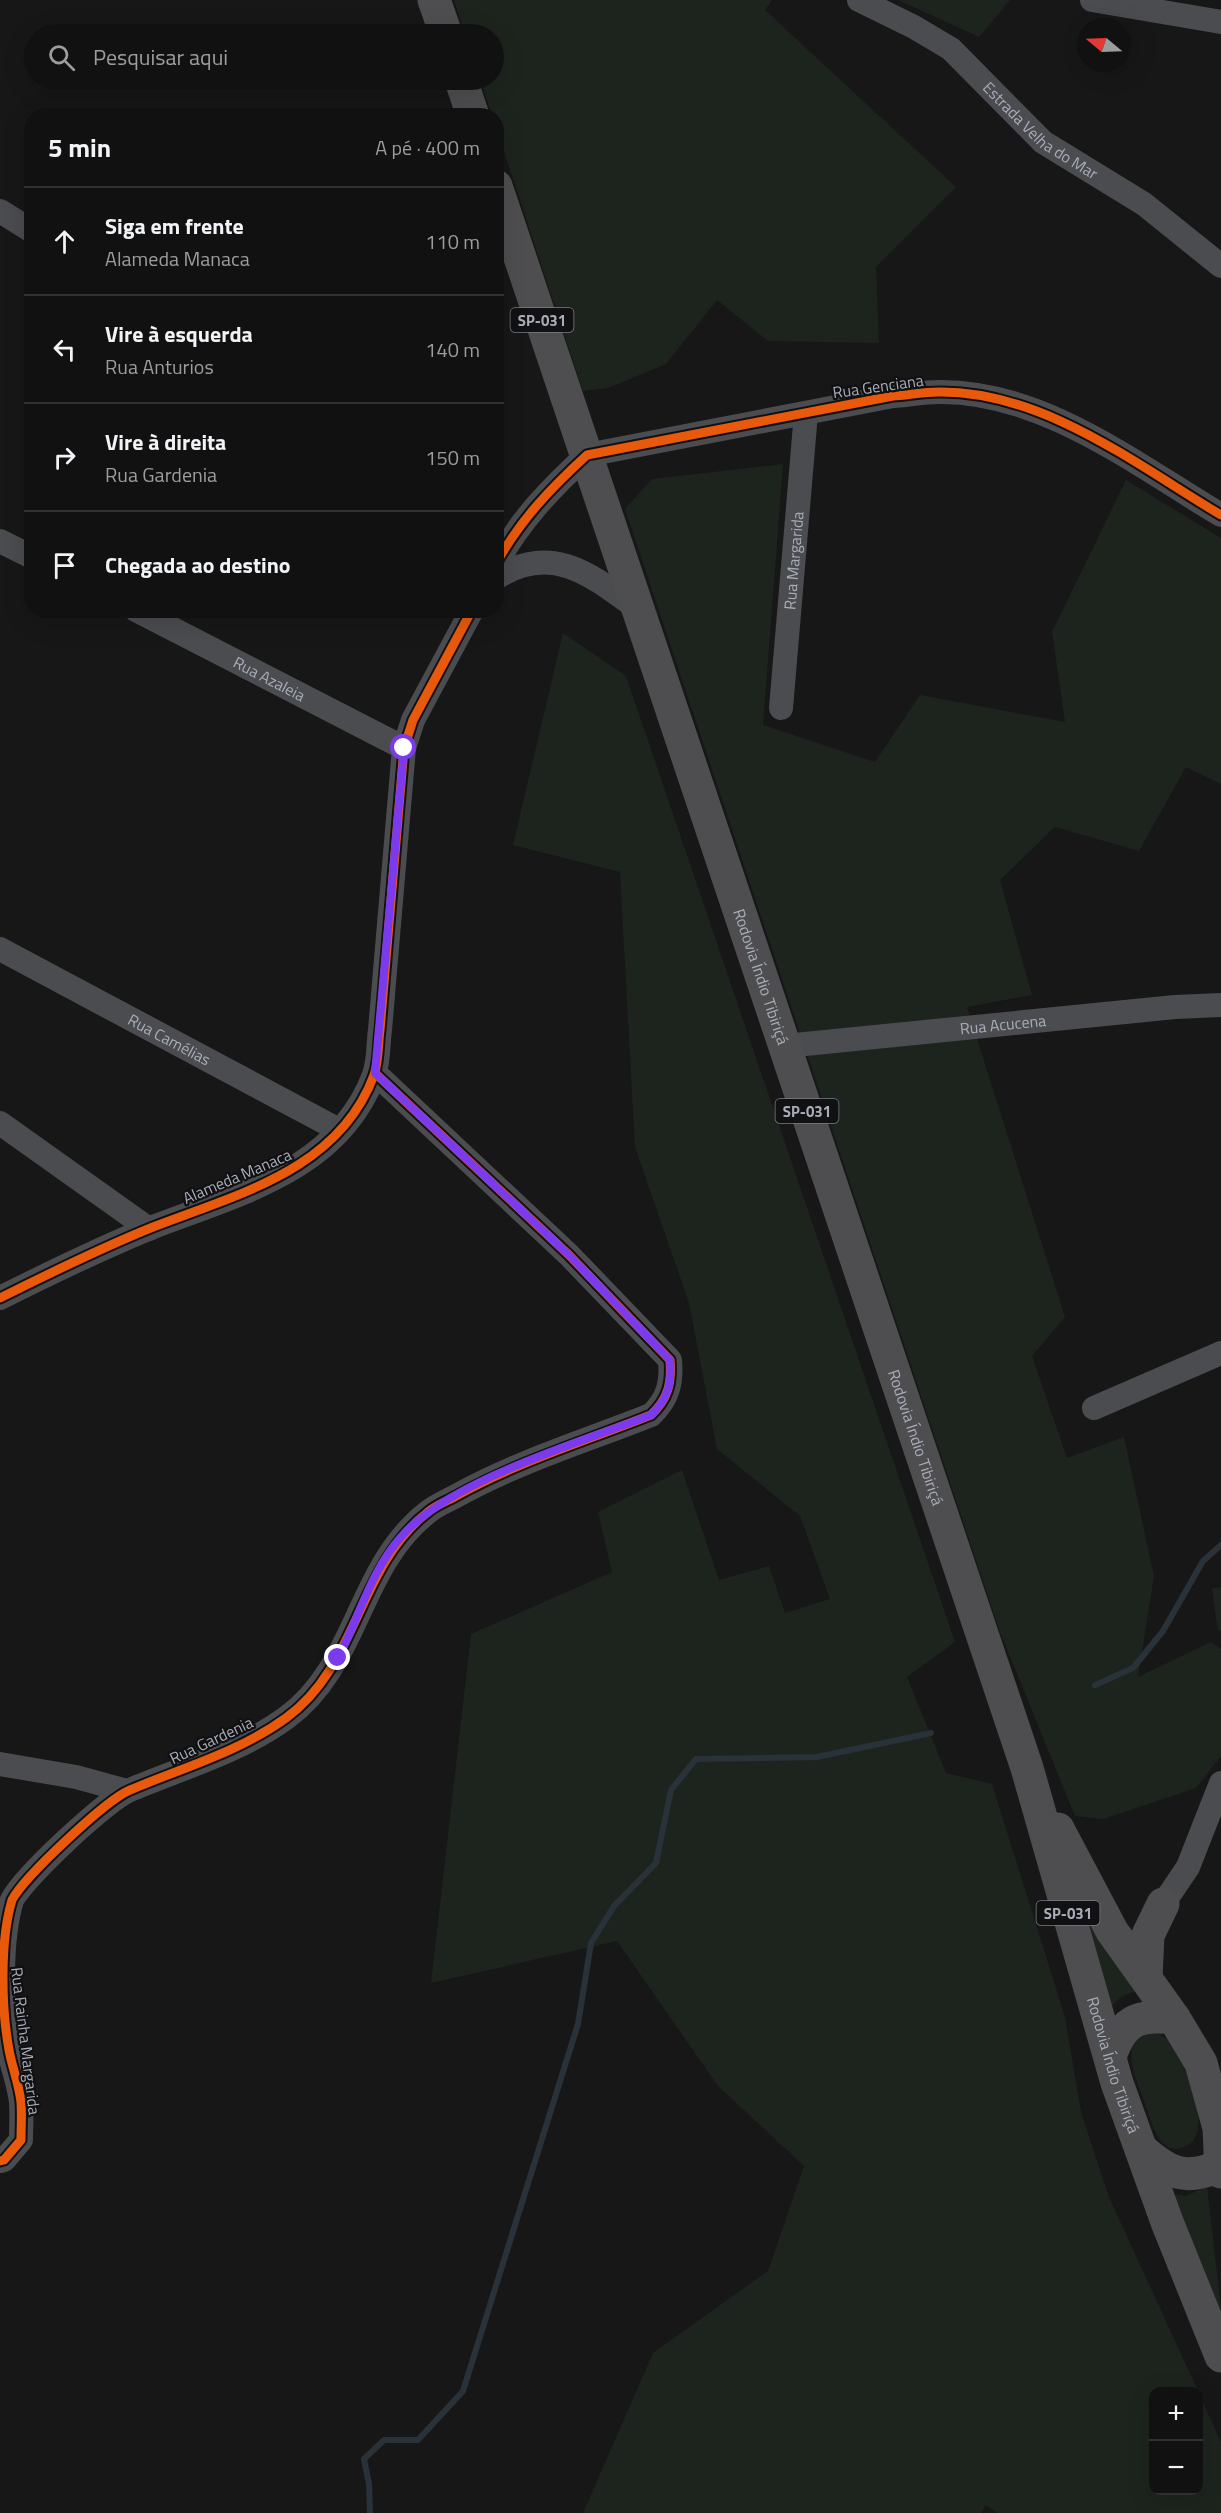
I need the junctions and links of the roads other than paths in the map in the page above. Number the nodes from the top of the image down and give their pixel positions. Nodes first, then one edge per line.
1 (434, 0) edge
2 (859, 0) edge
3 (1092, 0) edge
4 (1221, 22) edge
5 (442, 24) edge
6 (464, 90) edge
7 (470, 108) edge
8 (504, 210) edge
9 (0, 211) edge
10 (24, 226) edge
11 (1221, 266) edge
12 (806, 413) junction
13 (587, 455) junction
14 (1221, 515) edge
15 (0, 541) edge
16 (504, 550) edge
17 (24, 553) edge
18 (504, 574) edge
19 (639, 610) junction
20 (151, 618) edge
21 (468, 618) edge
22 (781, 708) dead end
23 (404, 748) junction
24 (0, 949) edge
25 (1221, 1005) edge
26 (785, 1046) junction
27 (375, 1073) junction
28 (0, 1123) edge
29 (339, 1130) junction
30 (149, 1229) junction
31 (0, 1298) edge
32 (1221, 1353) edge
33 (1094, 1408) dead end
34 (0, 1764) edge
35 (1027, 1768) junction
36 (1221, 1783) edge
37 (126, 1791) junction
38 (1094, 1897) junction
39 (1163, 1904) junction
40 (1146, 1977) junction
41 (1174, 2018) junction
42 (1110, 2057) junction
43 (1220, 2128) edge
44 (1147, 2154) junction
45 (2, 2160) edge
46 (1221, 2165) edge
47 (1221, 2172) edge
48 (1221, 2356) edge

1 - 5 highway
2 - 11 street, Estrada Velha do Mar
3 - 4 street
6 - 7 highway
8 - 13 highway, Rodovia Índio Tibiriçá / SP-031
9 - 10 street
12 - 13 street, Rua Genciana
12 - 14 street, Rua Genciana
12 - 22 street, Rua Margarida
13 - 16 street
13 - 19 highway, Rodovia Índio Tibiriçá / SP-031
15 - 17 street
18 - 19 street
19 - 26 highway, Rodovia Índio Tibiriçá / SP-031
20 - 23 street, Rua Azaleia
21 - 23 street, Alameda Manaca
23 - 27 street, Alameda Manaca
24 - 29 street, Rua Camélias
25 - 26 street, Rua Acucena
26 - 35 highway, Rodovia Índio Tibiriçá / SP-031
27 - 29 street, Alameda Manaca
27 - 37 street, Rua Gardenia
28 - 30 street
29 - 30 street, Alameda Manaca
30 - 31 street, Alameda Manaca
32 - 33 street
34 - 37 street
35 - 38 highway, Rodovia Índio Tibiriçá / SP-031
35 - 42 highway, Rodovia Índio Tibiriçá / SP-031
36 - 39 street
37 - 45 street, Rua Rainha Margarida
38 - 39 highway
38 - 40 highway, Rodovia Índio Tibiriçá / SP-031
39 - 40 highway
40 - 41 highway, Rodovia Índio Tibiriçá / SP-031
41 - 42 highway
41 - 43 highway, Rodovia Índio Tibiriçá / SP-031
42 - 44 highway, Rodovia Índio Tibiriçá / SP-031
43 - 44 highway
43 - 46 highway, Rodovia Índio Tibiriçá / SP-031
44 - 46 highway
44 - 48 highway, Rodovia Índio Tibiriçá / SP-031
46 - 47 highway, Rodovia Índio Tibiriçá / SP-031

